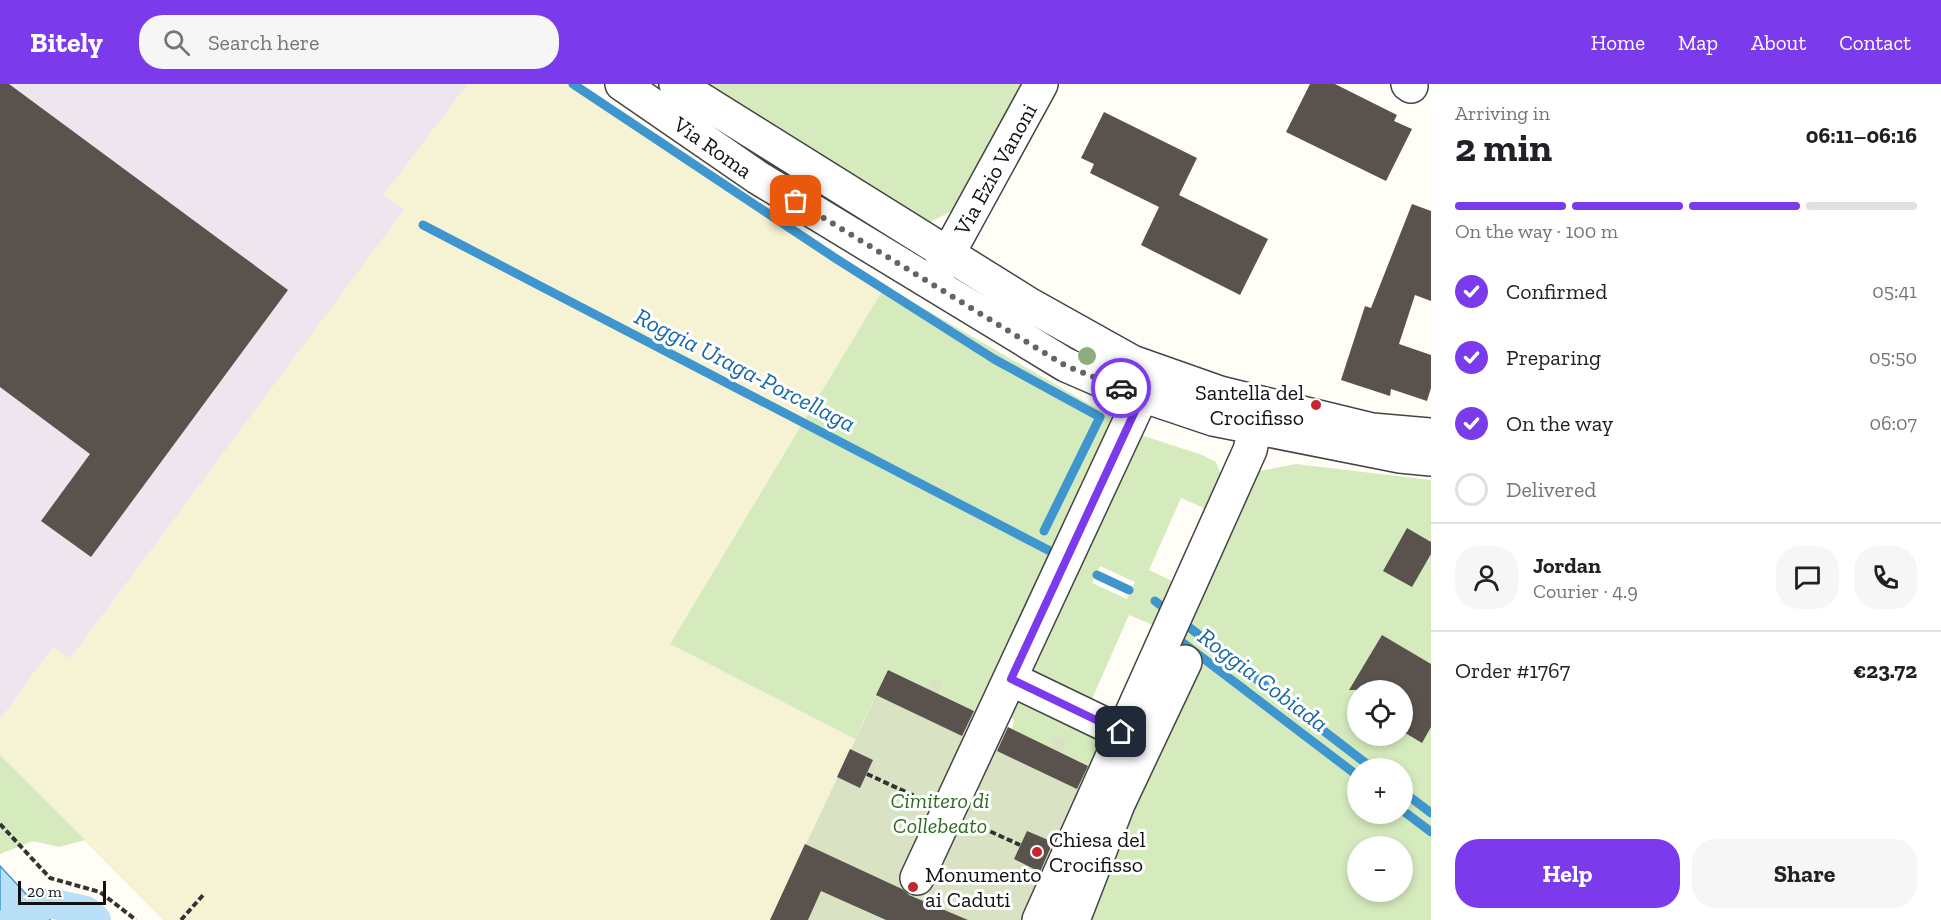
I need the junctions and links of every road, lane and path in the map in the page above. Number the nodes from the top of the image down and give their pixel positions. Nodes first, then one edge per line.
1 (622, 84) edge
2 (676, 84) edge
3 (1041, 84) edge
4 (948, 255) junction
5 (931, 284) junction
6 (1142, 396) junction
7 (1255, 428) junction
8 (1431, 435) edge
9 (1431, 459) edge
10 (1185, 662) dead end
11 (1011, 679) junction
12 (1121, 732) junction
13 (0, 824) edge
14 (917, 878) dead end
15 (204, 894) dead end
16 (136, 920) edge
17 (181, 920) edge
18 (1039, 920) edge
19 (1073, 920) edge

1 - 5 street, Via Roma
2 - 4 street, Via Roma
3 - 4 street, Via Ezio Vanoni
4 - 5 street, Via Ezio Vanoni
4 - 8 street, Via Roma
5 - 6 street, Via Roma
6 - 7 street, Via Roma
6 - 11 street
7 - 9 street, Via Roma
7 - 12 street
10 - 19 street
11 - 12 street
11 - 14 street
12 - 18 street
13 - 16 path
15 - 17 path

